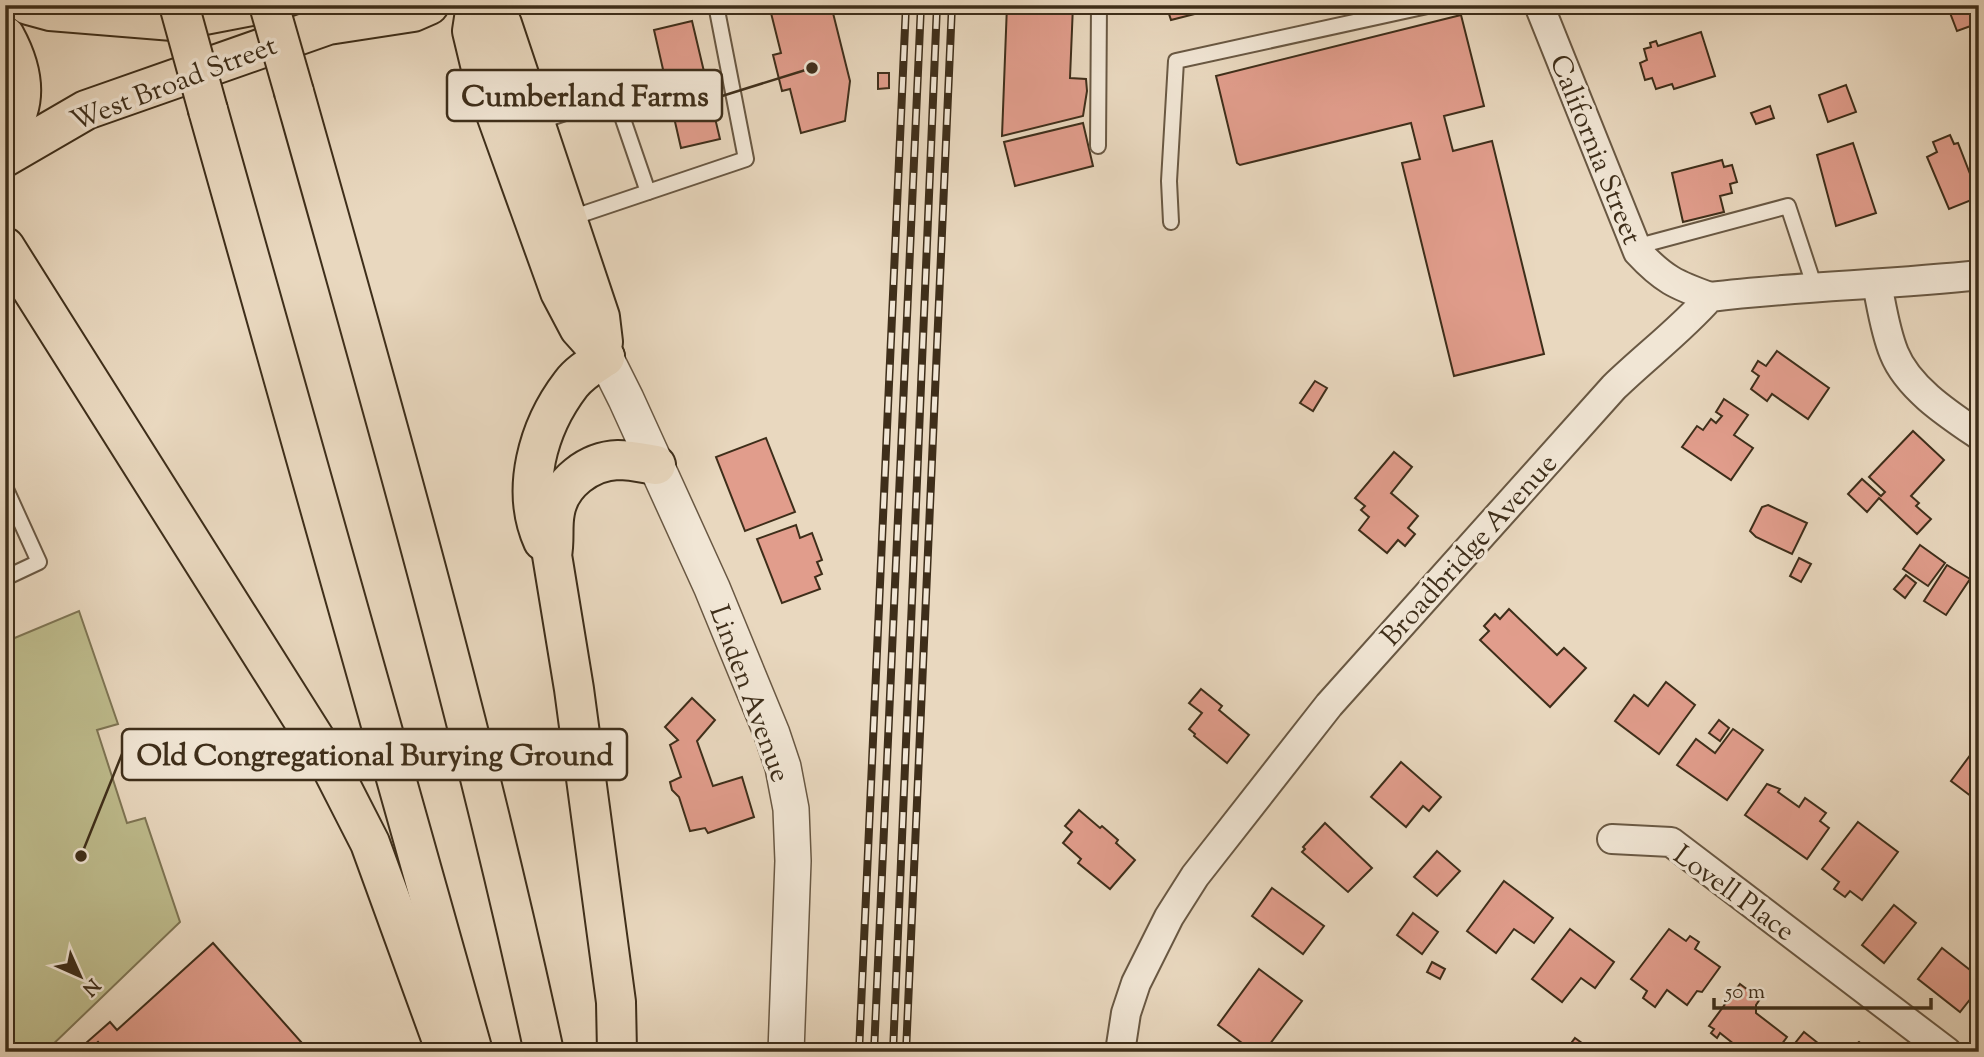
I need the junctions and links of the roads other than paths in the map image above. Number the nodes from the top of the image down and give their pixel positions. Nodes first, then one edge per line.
1 (28, 5) edge
2 (178, 5) edge
3 (257, 5) edge
4 (270, 5) edge
5 (429, 5) edge
6 (476, 5) edge
7 (491, 5) edge
8 (716, 5) edge
9 (1098, 5) edge
10 (1432, 5) edge
11 (1539, 5) edge
12 (5, 36) edge
13 (534, 123) junction
14 (5, 136) edge
15 (1098, 146) dead end
16 (5, 157) edge
17 (648, 192) junction
18 (567, 220) junction
19 (1171, 222) dead end
20 (5, 247) edge
21 (1636, 247) junction
22 (1979, 275) edge
23 (1877, 284) junction
24 (1815, 288) junction
25 (1710, 297) junction
26 (605, 358) junction
27 (1979, 435) edge
28 (656, 465) junction
29 (5, 487) edge
30 (552, 555) junction
31 (5, 578) edge
32 (1612, 839) dead end
33 (446, 1052) edge
34 (473, 1052) edge
35 (544, 1052) edge
36 (617, 1052) edge
37 (786, 1052) edge
38 (1120, 1052) edge
39 (1947, 1052) edge

1 - 3 main road, West Broad Street
2 - 34 main road, bridge
4 - 35 main road, bridge
5 - 16 main road, West Broad Street
6 - 26 main road, Linden Avenue
7 - 13 main road, Linden Avenue
8 - 17 lane
9 - 15 lane
10 - 19 lane
11 - 21 street, California Street
12 - 14 main road
13 - 17 lane
13 - 18 main road, Linden Avenue
17 - 18 lane
18 - 26 main road, Linden Avenue
20 - 33 main road
21 - 24 lane
21 - 25 street, California Street
22 - 23 street
23 - 24 street
23 - 27 street
24 - 25 street
25 - 38 street, Broadbridge Avenue
26 - 28 street, Linden Avenue
26 - 30 main road
28 - 30 main road
28 - 37 street, Linden Avenue
29 - 31 lane
30 - 36 main road
32 - 39 street, Lovell Place

